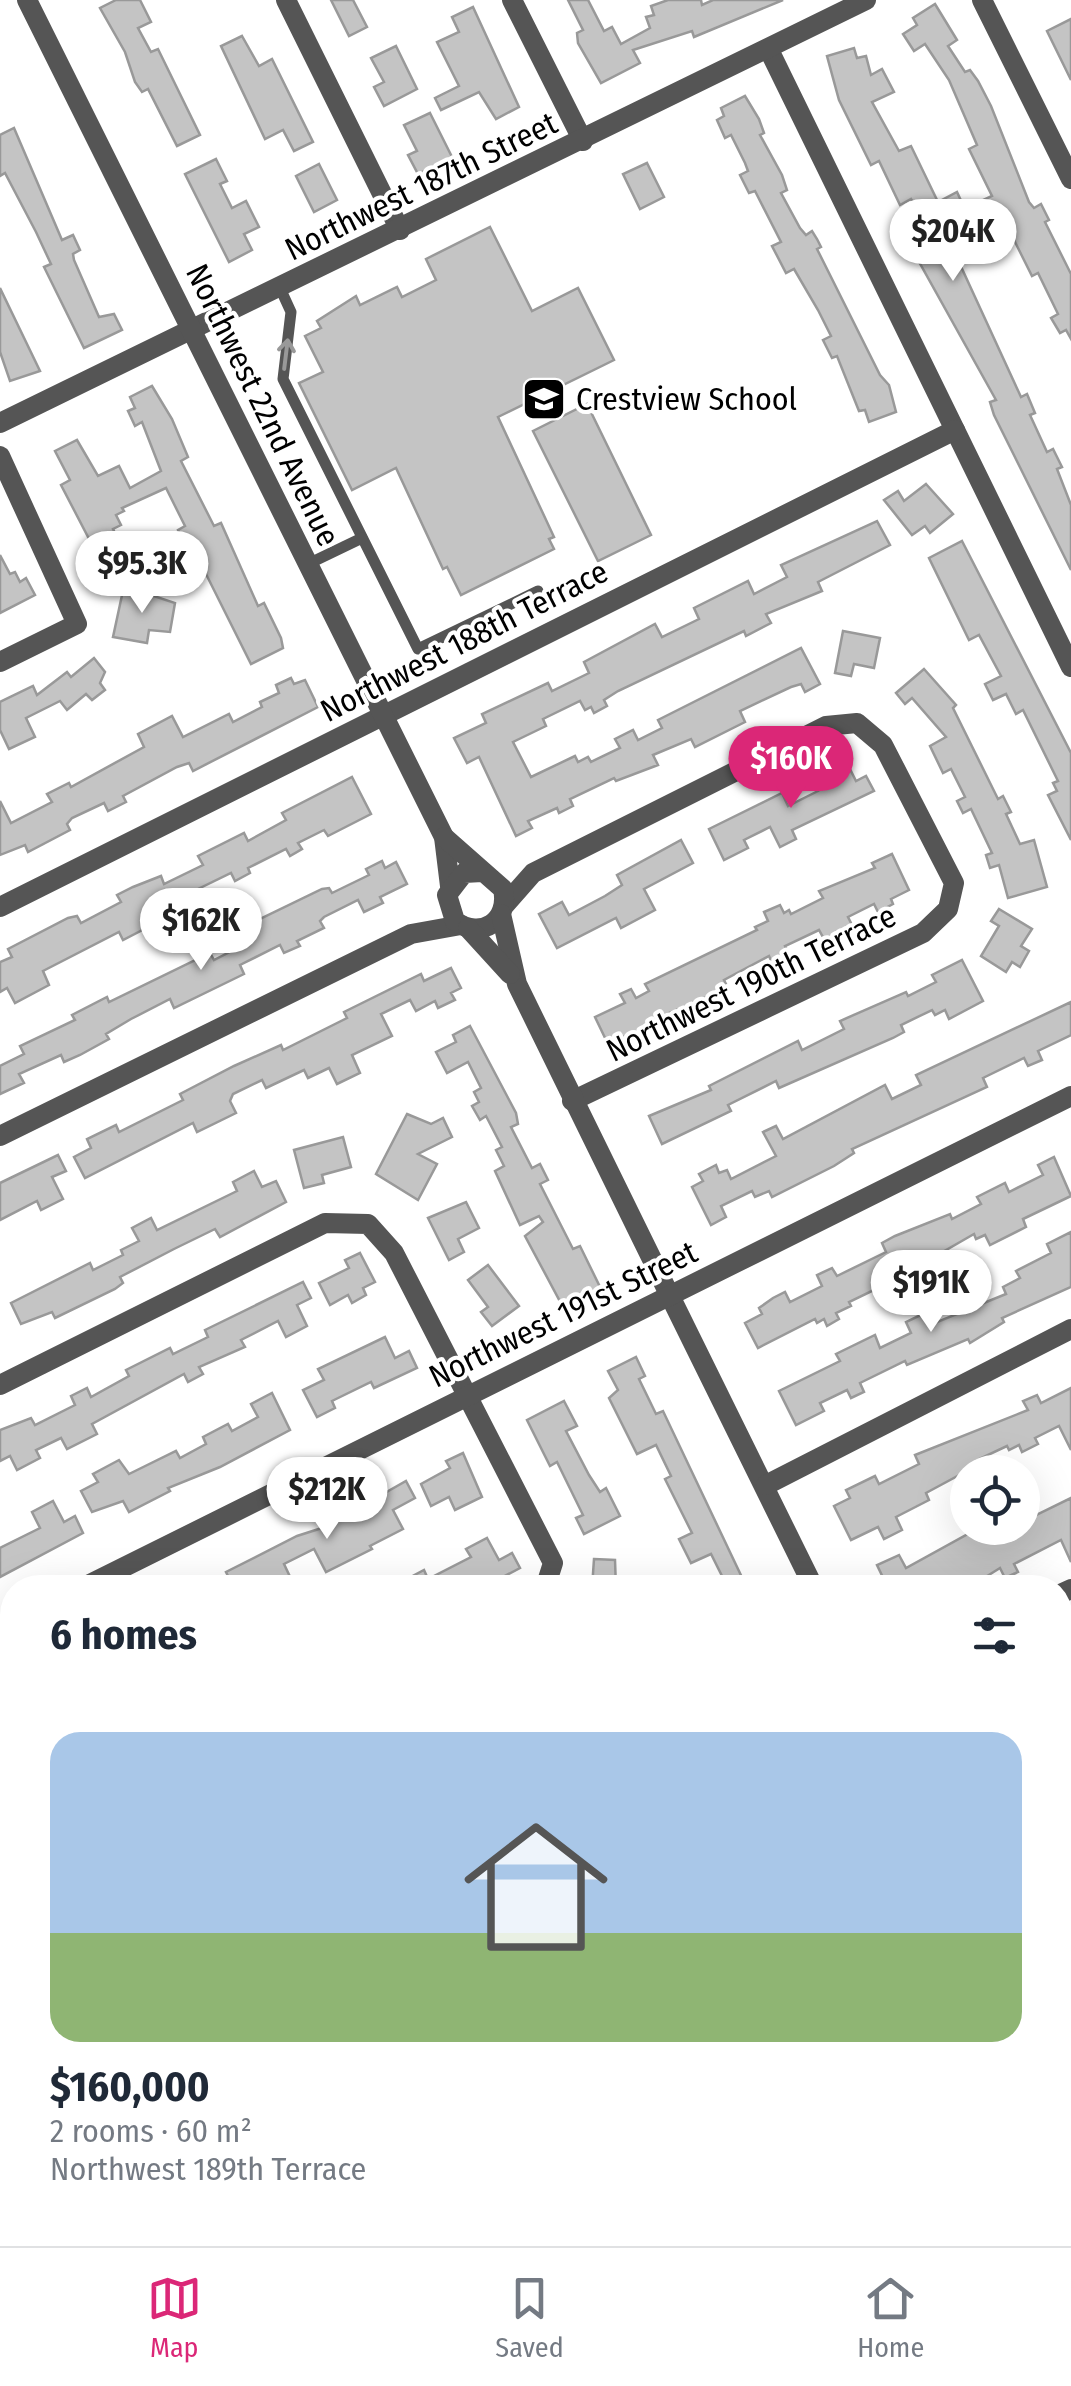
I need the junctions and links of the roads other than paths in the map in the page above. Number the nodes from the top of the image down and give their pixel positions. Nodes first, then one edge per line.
1 (27, 0) edge
2 (286, 0) edge
3 (512, 0) edge
4 (866, 0) edge
5 (982, 0) edge
6 (769, 50) junction
7 (583, 141) junction
8 (1071, 179) edge
9 (400, 230) junction
10 (280, 288) junction
11 (192, 330) junction
12 (0, 423) edge
13 (955, 430) junction
14 (0, 456) edge
15 (362, 538) junction
16 (308, 564) junction
17 (538, 591) dead end
18 (0, 662) edge
19 (1071, 667) edge
20 (383, 716) junction
21 (444, 837) junction
22 (485, 873) junction
23 (534, 873) junction
24 (448, 892) junction
25 (0, 906) edge
26 (503, 910) junction
27 (464, 927) junction
28 (415, 932) junction
29 (517, 984) junction
30 (1071, 1096) edge
31 (572, 1101) junction
32 (0, 1136) edge
33 (670, 1296) junction
34 (1071, 1329) edge
35 (0, 1385) edge
36 (465, 1394) junction
37 (766, 1485) junction
38 (108, 1575) edge
39 (549, 1575) edge
40 (808, 1575) edge

1 - 11 street, Northwest 22nd Avenue
2 - 9 street
3 - 7 street
4 - 6 street, Northwest 187th Street
5 - 8 street
6 - 7 street, Northwest 187th Street
6 - 13 street
7 - 9 street, Northwest 187th Street
9 - 10 street, Northwest 187th Street
10 - 11 street, Northwest 187th Street
15 -> 10 lane
11 - 12 street, Northwest 187th Street
11 - 16 street, Northwest 22nd Avenue
13 - 19 street
13 - 20 street, Northwest 188th Terrace
14 - 18 street
15 - 16 lane
15 - 17 lane
16 - 20 street, Northwest 22nd Avenue
20 - 21 street, Northwest 22nd Avenue
20 - 25 street, Northwest 188th Terrace
21 - 22 street, Northwest 22nd Avenue
21 - 24 street, Northwest 22nd Avenue
22 - 23 street
22 - 24 street
22 - 26 street
23 - 26 street
23 - 31 street, Northwest 190th Terrace
24 - 27 street
24 - 28 street
26 - 27 street
26 - 29 street
27 - 28 street
27 - 29 street
28 - 32 street
29 - 31 street
30 - 33 street, Northwest 191st Street
31 - 33 street
33 - 36 street, Northwest 191st Street
33 - 37 street
34 - 37 street
35 - 36 street
36 - 38 street, Northwest 191st Street
36 - 39 street
37 - 40 street

